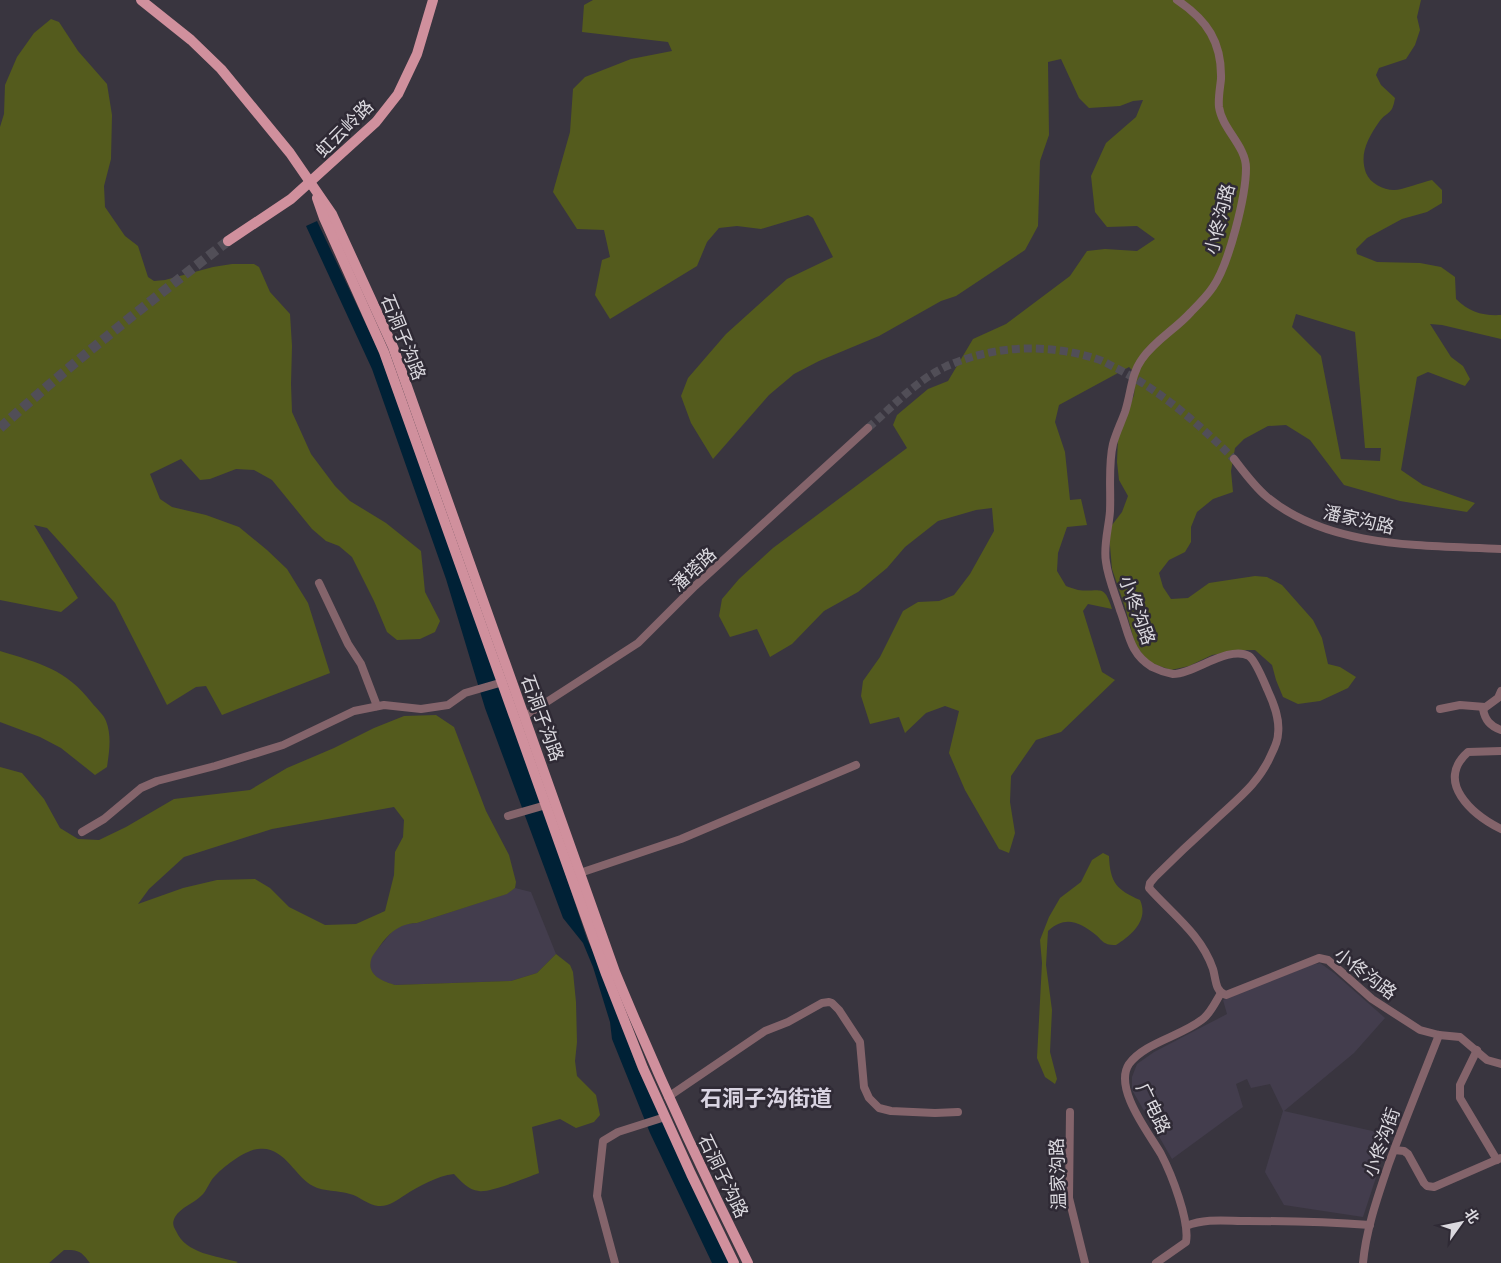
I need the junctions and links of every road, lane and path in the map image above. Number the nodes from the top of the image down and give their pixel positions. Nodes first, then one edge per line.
1 (141, 0) edge
2 (433, 0) edge
3 (1177, 0) edge
4 (311, 182) junction
5 (228, 241) tunnel mouth
6 (868, 428) tunnel mouth
7 (1234, 460) tunnel mouth
8 (1501, 549) edge
9 (319, 583) dead end
10 (501, 683) junction
11 (1501, 690) edge
12 (377, 706) junction
13 (1485, 707) junction
14 (1440, 709) dead end
15 (525, 716) junction
16 (1501, 730) edge
17 (1501, 752) edge
18 (856, 765) dead end
19 (544, 805) junction
20 (508, 816) dead end
21 (1501, 829) edge
22 (82, 832) dead end
23 (580, 873) junction
24 (1221, 993) junction
25 (1438, 1035) junction
26 (1477, 1050) junction
27 (1501, 1064) edge
28 (668, 1097) junction
29 (958, 1112) dead end
30 (1070, 1112) dead end
31 (664, 1117) junction
32 (1394, 1150) junction
33 (1499, 1159) edge
34 (1370, 1225) junction
35 (1186, 1226) junction
36 (615, 1263) edge
37 (734, 1263) edge
38 (748, 1263) edge
39 (1085, 1263) edge
40 (1156, 1263) edge
41 (1363, 1263) edge

1 - 4 main road, 石洞子沟路
2 - 4 main road, 虹云岭路
3 - 24 street, 小佟沟路
4 - 5 main road, 虹云岭路
4 - 10 main road, 石洞子沟路
4 - 15 main road, 石洞子沟路
6 - 15 street, 潘塔路
7 - 8 street, 潘家沟路
9 - 12 street
10 - 12 street
10 - 19 main road, 石洞子沟路
11 - 13 street
12 - 22 street
13 - 14 street
13 - 16 street
15 - 23 main road, 石洞子沟路
17 - 21 street
18 - 23 street
19 - 20 street
19 - 31 main road, 石洞子沟路
23 - 28 main road, 石洞子沟路
24 - 25 street, 小佟沟路
24 - 35 street, 广电路
25 - 26 street
25 - 32 street, 小佟沟街
26 - 27 street
26 - 33 street
28 - 29 street
28 - 38 main road, 石洞子沟路
30 - 39 street, 温家沟路
31 - 36 street
31 - 37 main road, 石洞子沟路
32 - 33 street
32 - 34 street, 小佟沟街
34 - 35 street
34 - 41 street, 小佟沟街
35 - 40 street

